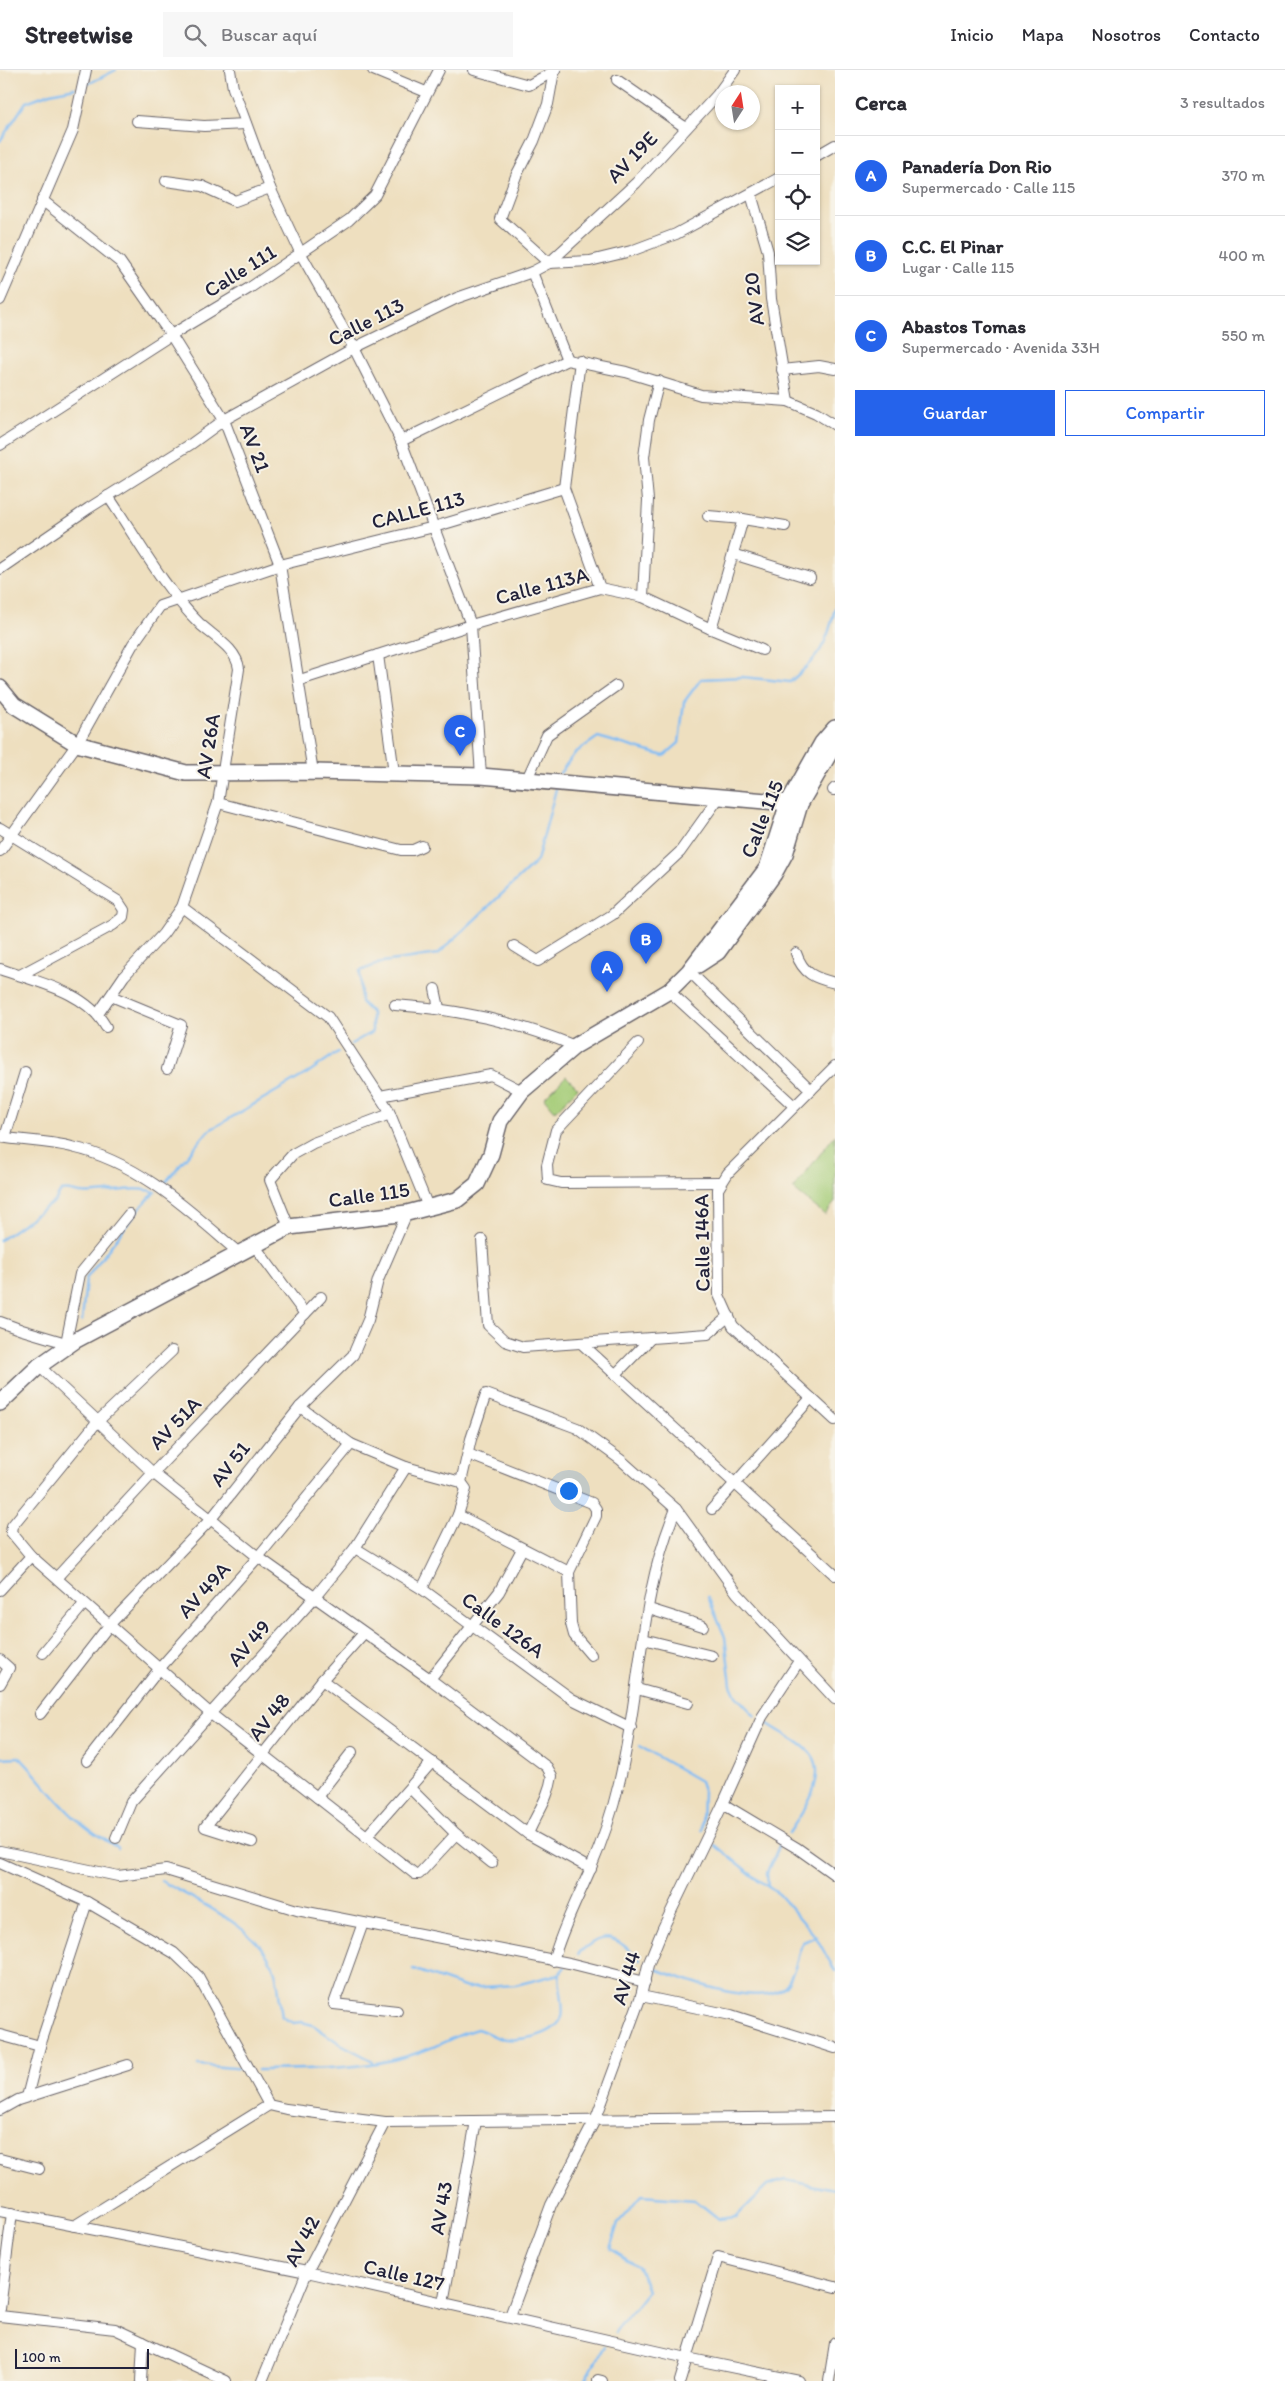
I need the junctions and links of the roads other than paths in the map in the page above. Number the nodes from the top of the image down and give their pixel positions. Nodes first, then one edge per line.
1 (86, 70) edge
2 (230, 70) edge
3 (373, 70) edge
4 (439, 70) edge
5 (474, 70) edge
6 (735, 70) edge
7 (555, 71) edge
8 (617, 80) dead end
9 (426, 92) junction
10 (137, 121) dead end
11 (246, 124) junction
12 (686, 128) junction
13 (835, 146) edge
14 (820, 154) edge
15 (775, 180) edge
16 (166, 181) dead end
17 (270, 188) junction
18 (751, 194) junction
19 (42, 200) junction
20 (301, 254) junction
21 (549, 263) junction
22 (532, 272) junction
23 (0, 300) edge
24 (171, 335) junction
25 (354, 348) junction
26 (567, 360) junction
27 (580, 361) junction
28 (835, 369) edge
29 (782, 370) junction
30 (660, 381) junction
31 (788, 400) junction
32 (224, 420) junction
33 (835, 425) edge
34 (401, 442) junction
35 (0, 445) edge
36 (564, 488) junction
37 (108, 496) junction
38 (708, 516) dead end
39 (743, 518) junction
40 (785, 526) dead end
41 (434, 527) junction
42 (733, 554) junction
43 (280, 565) junction
44 (0, 568) edge
45 (810, 578) dead end
46 (600, 588) junction
47 (643, 597) junction
48 (178, 599) junction
49 (471, 624) junction
50 (711, 629) junction
51 (762, 650) dead end
52 (378, 655) junction
53 (300, 680) junction
54 (616, 686) dead end
55 (0, 688) edge
56 (835, 728) edge
57 (77, 744) junction
58 (835, 744) edge
59 (313, 772) junction
60 (222, 773) junction
61 (394, 773) junction
62 (481, 776) junction
63 (527, 779) junction
64 (720, 796) junction
65 (218, 803) junction
66 (794, 803) junction
67 (0, 828) edge
68 (11, 834) junction
69 (422, 846) dead end
70 (0, 851) edge
71 (182, 907) junction
72 (514, 946) dead end
73 (796, 953) dead end
74 (0, 969) edge
75 (689, 971) junction
76 (20, 975) junction
77 (835, 983) edge
78 (436, 989) dead end
79 (669, 991) junction
80 (111, 996) junction
81 (395, 1005) dead end
82 (439, 1008) junction
83 (98, 1014) junction
84 (106, 1027) dead end
85 (638, 1044) dead end
86 (575, 1046) junction
87 (835, 1066) edge
88 (167, 1068) dead end
89 (25, 1072) dead end
90 (812, 1090) junction
91 (522, 1091) junction
92 (380, 1096) junction
93 (794, 1106) junction
94 (390, 1114) junction
95 (2, 1137) edge
96 (721, 1182) junction
97 (428, 1207) junction
98 (129, 1214) dead end
99 (407, 1214) junction
100 (289, 1227) junction
101 (482, 1240) dead end
102 (254, 1245) junction
103 (239, 1253) junction
104 (321, 1297) dead end
105 (305, 1314) junction
106 (729, 1316) junction
107 (0, 1322) edge
108 (651, 1338) junction
109 (581, 1343) junction
110 (65, 1346) junction
111 (172, 1351) dead end
112 (39, 1366) junction
113 (616, 1374) junction
114 (812, 1398) junction
115 (0, 1403) edge
116 (300, 1407) junction
117 (835, 1420) edge
118 (97, 1422) junction
119 (351, 1444) junction
120 (468, 1454) junction
121 (406, 1467) junction
122 (153, 1473) junction
123 (461, 1482) junction
124 (735, 1484) junction
125 (676, 1509) junction
126 (712, 1509) dead end
127 (458, 1515) junction
128 (211, 1518) junction
129 (355, 1548) junction
130 (522, 1549) junction
131 (31, 1556) junction
132 (258, 1557) junction
133 (569, 1572) junction
134 (835, 1575) edge
135 (57, 1577) junction
136 (422, 1589) junction
137 (0, 1590) edge
138 (315, 1597) junction
139 (84, 1604) junction
140 (649, 1610) junction
141 (110, 1624) junction
142 (471, 1625) junction
143 (704, 1626) dead end
144 (364, 1633) junction
145 (643, 1639) junction
146 (43, 1652) dead end
147 (591, 1656) dead end
148 (712, 1656) dead end
149 (0, 1660) edge
150 (799, 1662) junction
151 (160, 1668) junction
152 (430, 1679) junction
153 (322, 1680) junction
154 (0, 1684) edge
155 (637, 1689) junction
156 (835, 1699) edge
157 (688, 1702) dead end
158 (40, 1714) dead end
159 (211, 1714) junction
160 (631, 1728) junction
161 (352, 1752) dead end
162 (263, 1755) junction
163 (87, 1761) dead end
164 (432, 1762) junction
165 (410, 1788) junction
166 (316, 1798) junction
167 (723, 1804) junction
168 (456, 1834) junction
169 (528, 1834) junction
170 (366, 1837) junction
171 (116, 1838) dead end
172 (252, 1842) dead end
173 (0, 1851) edge
174 (0, 1863) edge
175 (492, 1863) dead end
176 (591, 1869) junction
177 (835, 1875) edge
178 (87, 1902) junction
179 (363, 1923) junction
180 (553, 1960) junction
181 (645, 1982) junction
182 (641, 1996) junction
183 (397, 2012) dead end
184 (0, 2035) edge
185 (40, 2046) junction
186 (835, 2048) edge
187 (128, 2065) dead end
188 (27, 2097) junction
189 (269, 2105) junction
190 (0, 2110) edge
191 (835, 2117) edge
192 (596, 2118) junction
193 (476, 2121) junction
194 (385, 2122) junction
195 (0, 2159) edge
196 (39, 2169) dead end
197 (0, 2210) edge
198 (12, 2213) junction
199 (74, 2226) junction
200 (307, 2272) junction
201 (835, 2287) edge
202 (443, 2302) junction
203 (0, 2309) edge
204 (0, 2316) edge
205 (510, 2316) junction
206 (143, 2342) junction
207 (835, 2343) edge
208 (687, 2358) junction
209 (141, 2381) edge
210 (226, 2381) edge
211 (262, 2381) edge
212 (680, 2381) edge
213 (799, 2381) edge
214 (829, 2381) edge

1 - 19 street
2 - 11 street
3 - 9 street
4 - 9 street, Calle 111
5 - 7 street
6 - 12 street, AV 19E
7 - 21 street
8 - 12 street
9 - 20 street, Calle 111
10 - 11 street
11 - 17 street
12 - 21 street, AV 19E
13 - 14 street
15 - 18 street, Calle 113
16 - 17 street
17 - 20 street
18 - 21 street, Calle 113
18 - 29 street, AV 20
19 - 23 street
19 - 24 street, AV 21
20 - 24 street, Calle 111
20 - 25 street
21 - 22 street, Calle 113
22 - 25 street, Calle 113
22 - 26 street
24 - 32 street, AV 21
24 - 35 street, Calle 111
25 - 32 street, Calle 113
25 - 34 street
26 - 27 street
26 - 34 street
27 - 30 street
27 - 36 street
28 - 29 street
29 - 31 street, AV 20
30 - 31 street
30 - 47 street
31 - 33 street
32 - 37 street, Calle 113
32 - 43 street, AV 21
34 - 41 street
36 - 41 street, CALLE 113
36 - 46 street
37 - 44 street, Calle 113
37 - 48 street, AV 26A
38 - 39 street
39 - 40 street
39 - 42 street
41 - 43 street, CALLE 113
41 - 49 street
42 - 45 street
42 - 50 street
43 - 48 street, CALLE 113
43 - 53 street, AV 21
46 - 47 street, Calle 113A
46 - 49 street, Calle 113A
47 - 50 street, Calle 113A
48 - 57 street, CALLE 113
48 - 60 street, AV 26A
49 - 52 street, Calle 113A
49 - 62 street
50 - 51 street, Calle 113A
52 - 53 street, Calle 113A
52 - 61 street
53 - 59 street, AV 21
54 - 63 street
55 - 57 main road
56 - 66 main road, Calle 115
57 - 60 main road
57 - 68 street, CALLE 113
58 - 66 main road, Calle 115
59 - 60 main road
59 - 61 main road
60 - 65 street, AV 26A
61 - 62 main road
62 - 63 main road
63 - 64 main road
64 - 66 main road
64 - 72 street
65 - 69 street
65 - 71 street, AV 26A
66 - 75 main road, Calle 115
67 - 68 street
68 - 70 street, CALLE 113
68 - 76 street
71 - 80 street, AV 26A
71 - 92 street
73 - 77 street
74 - 76 street
75 - 79 main road, Calle 115
75 - 90 street
76 - 83 street
78 - 82 street
79 - 86 main road, Calle 115
79 - 93 street
80 - 83 street, AV 26A
80 - 88 street
81 - 82 street
82 - 86 street
83 - 84 street
85 - 96 street
86 - 91 main road, Calle 115
87 - 90 street, Calle 146A
89 - 95 street
90 - 93 street, Calle 146A
91 - 92 street
91 - 97 main road, Calle 115
92 - 94 street
93 - 96 street, Calle 146A
94 - 97 street
94 - 100 street
95 - 103 street
96 - 106 street, Calle 146A
97 - 99 main road, Calle 115
98 - 110 street
99 - 100 main road, Calle 115
99 - 116 street, AV 51
100 - 102 main road, Calle 115
101 - 109 street
102 - 103 main road, Calle 115
102 - 105 street
103 - 110 main road, Calle 115
104 - 105 street, AV 51A
105 - 122 street, AV 51A
106 - 108 street
106 - 114 street, Calle 146A
107 - 110 street
108 - 109 street
108 - 113 street
109 - 113 street
110 - 112 main road, Calle 115
111 - 118 street
112 - 115 main road, Calle 115
112 - 118 street
113 - 124 street
114 - 117 street, Calle 146A
114 - 124 street
116 - 119 street
116 - 128 street, AV 51
118 - 122 street
118 - 131 street
119 - 121 street
119 - 132 street, AV 49A
120 - 123 street
120 - 125 street
120 - 133 street
121 - 123 street
121 - 129 street, AV 49
122 - 128 street
122 - 135 street, AV 51A
123 - 127 street
124 - 126 street
124 - 134 street
125 - 140 street
125 - 150 street
127 - 130 street
127 - 136 street
128 - 132 street
128 - 141 street, AV 51
129 - 136 street, Calle 126A
129 - 138 street, AV 49
130 - 133 street
130 - 142 street
131 - 135 street
131 - 137 street
132 - 138 street
132 - 151 street, AV 49A
133 - 147 street
135 - 139 street
136 - 142 street, Calle 126A
138 - 144 street
138 - 159 street, AV 49
139 - 141 street
139 - 146 street
140 - 143 street
140 - 145 street
141 - 151 street
141 - 158 street, AV 51
142 - 152 street
142 - 160 street, Calle 126A
144 - 152 street
144 - 153 street, AV 48
145 - 148 street
145 - 155 street
149 - 154 street
150 - 156 street
150 - 167 street, AV 44
151 - 159 street
151 - 163 street, AV 49A
152 - 169 street
153 - 162 street, AV 48
153 - 164 street
155 - 157 street
155 - 160 street
159 - 162 street
159 - 171 street, AV 49
160 - 176 street
161 - 166 street
162 - 166 street
162 - 172 street, AV 48
164 - 165 street
164 - 169 street
165 - 168 street
165 - 170 street
166 - 170 street
167 - 177 street
167 - 181 street, AV 44
168 - 170 street
168 - 175 street
169 - 176 street
173 - 179 street
174 - 178 street
176 - 180 street
178 - 185 street
178 - 189 street
179 - 180 street
179 - 183 street
180 - 181 street
181 - 182 street, AV 44
182 - 186 street
182 - 192 street, AV 44
184 - 185 street
185 - 188 street
187 - 188 street
188 - 190 street
189 - 194 street
189 - 199 street
191 - 192 street
192 - 193 street
192 - 205 street, AV 44
193 - 194 street
193 - 202 street, AV 43
194 - 200 street, AV 42
195 - 196 street
197 - 198 street, Calle 127
198 - 199 street, Calle 127
198 - 203 street
199 - 200 street, Calle 127
200 - 202 street, Calle 127
200 - 211 street, AV 42
201 - 208 street
202 - 205 street, Calle 127
204 - 206 street
205 - 208 street, Calle 127
206 - 209 street
206 - 210 street
207 - 214 street
208 - 212 street
208 - 213 street, Calle 127

